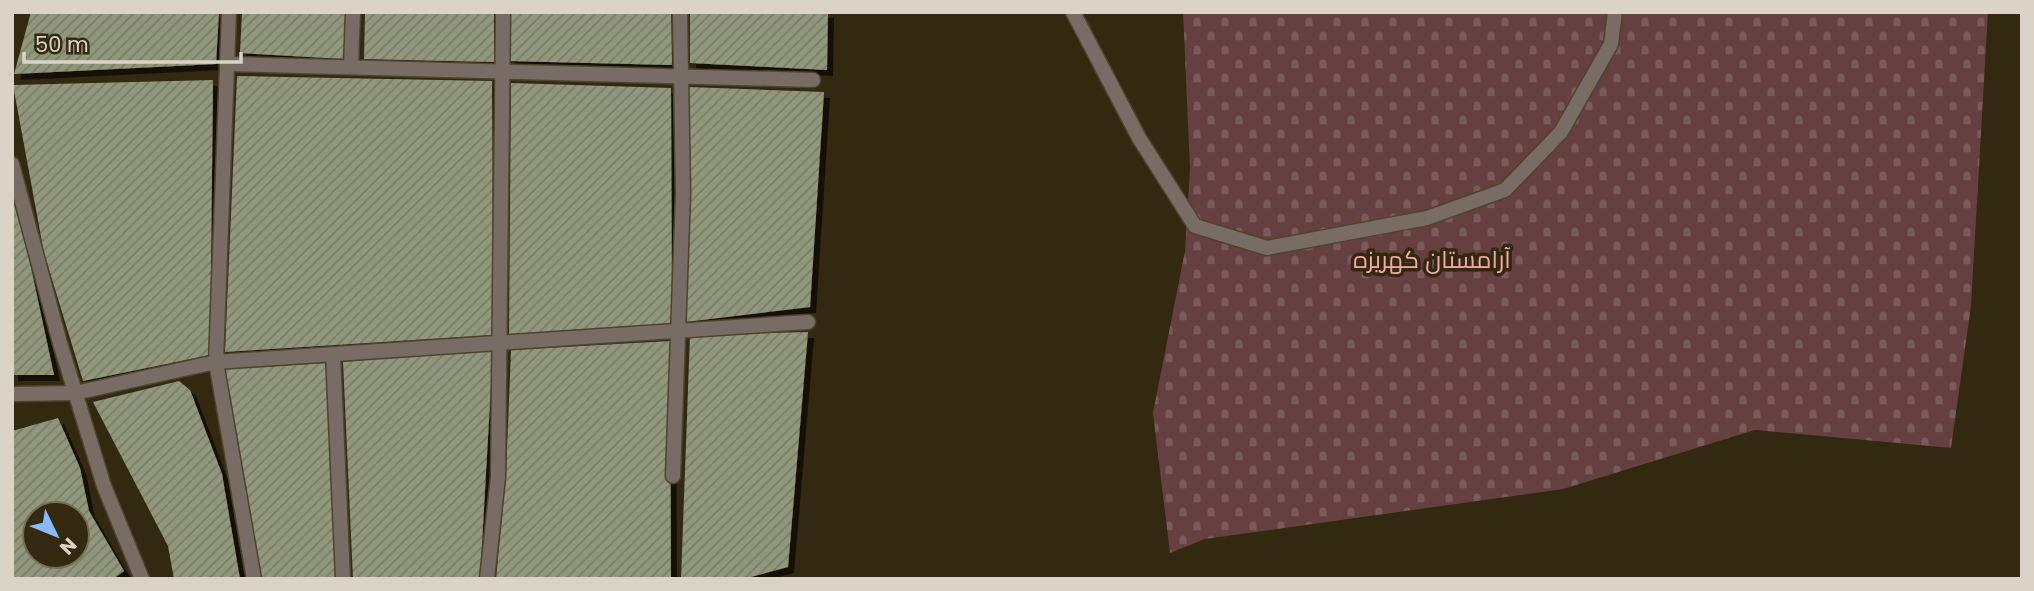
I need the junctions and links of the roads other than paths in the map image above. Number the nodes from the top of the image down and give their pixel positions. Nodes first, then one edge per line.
1 (229, 12) edge
2 (353, 12) edge
3 (503, 12) edge
4 (680, 12) edge
5 (1073, 12) edge
6 (1615, 12) edge
7 (226, 64) junction
8 (351, 66) junction
9 (503, 72) junction
10 (681, 76) junction
11 (813, 80) dead end
12 (12, 164) edge
13 (808, 321) dead end
14 (678, 330) junction
15 (500, 343) junction
16 (333, 354) junction
17 (216, 362) junction
18 (75, 393) junction
19 (12, 394) edge
20 (673, 477) dead end
21 (142, 579) edge
22 (254, 579) edge
23 (343, 579) edge
24 (487, 579) edge

1 - 7 street
2 - 8 street
3 - 9 street
4 - 10 street
5 - 6 street
7 - 8 street
7 - 17 street
8 - 9 street
9 - 10 street
9 - 15 street
10 - 11 street
10 - 14 street
12 - 18 street
13 - 14 street
14 - 15 street
14 - 20 street
15 - 16 street
15 - 24 street
16 - 17 street
16 - 23 street
17 - 18 street
17 - 22 street
18 - 19 street
18 - 21 street

